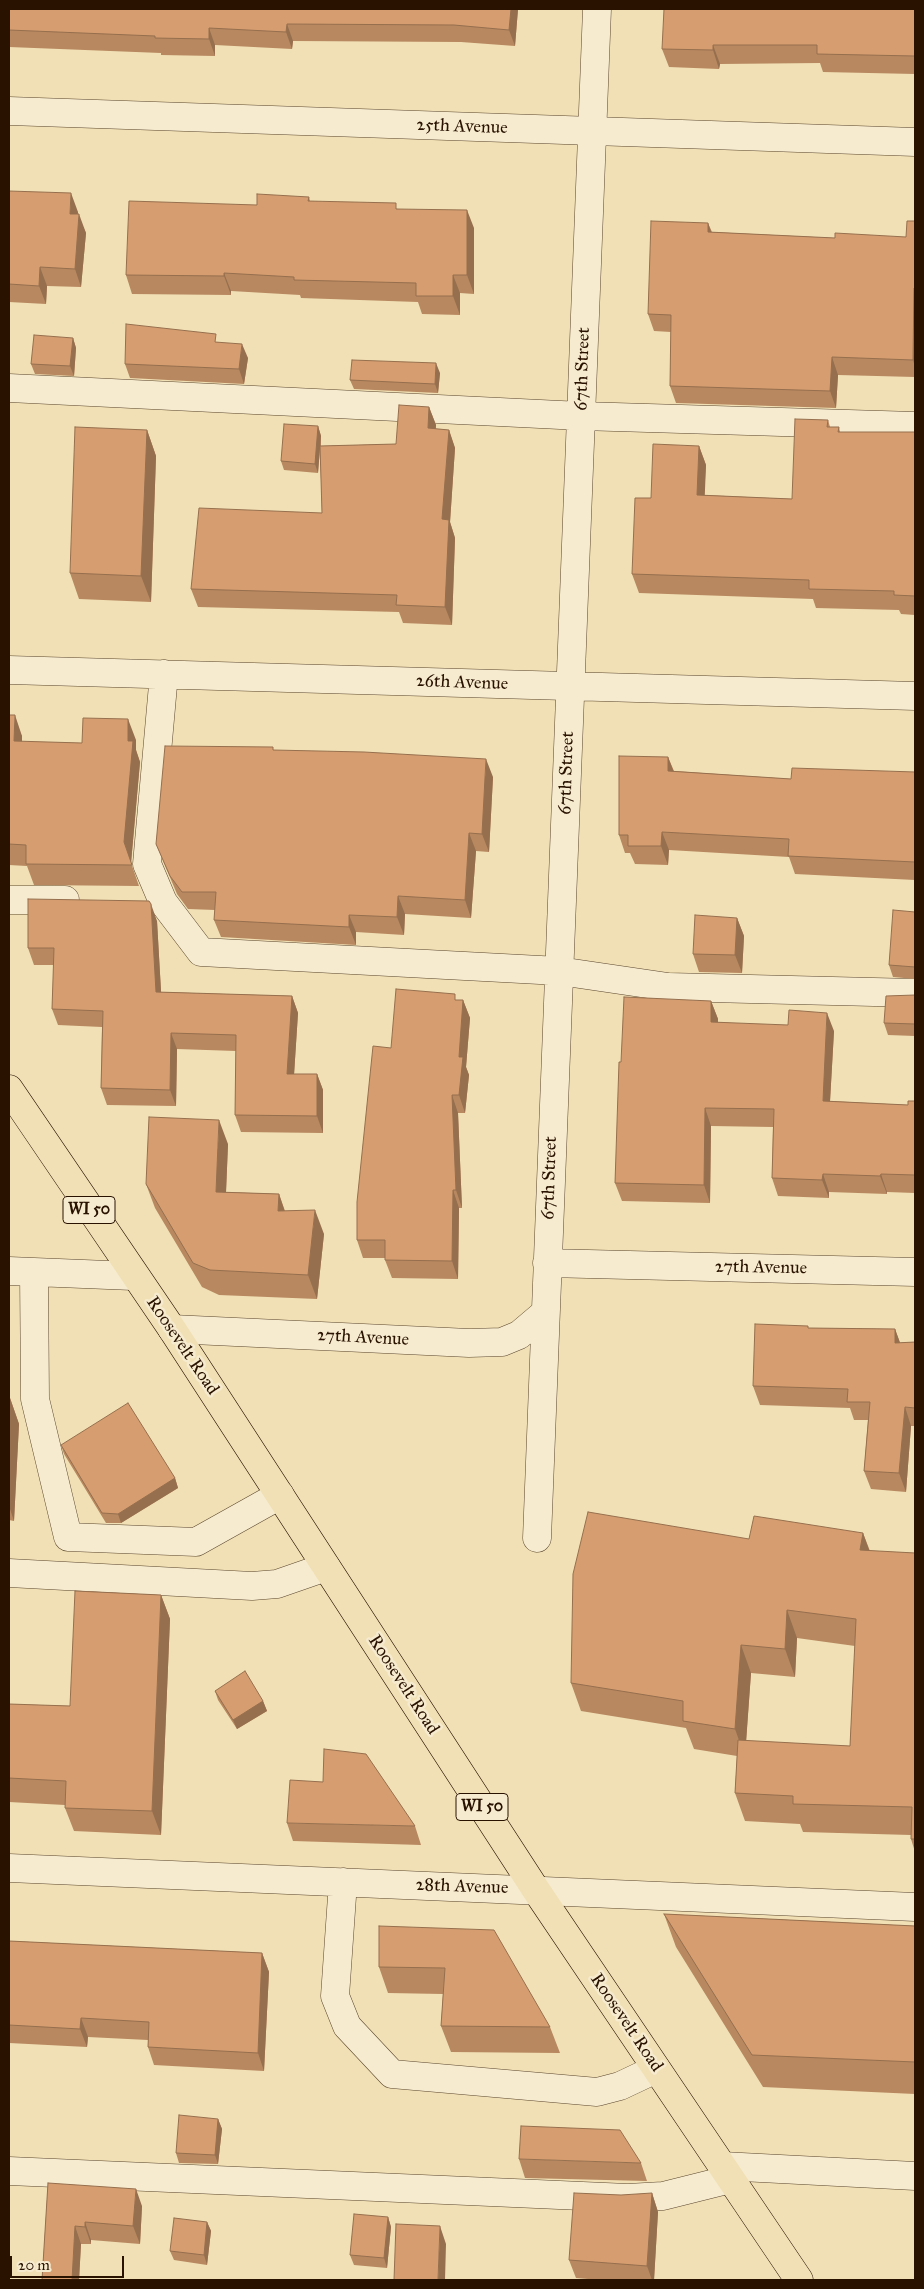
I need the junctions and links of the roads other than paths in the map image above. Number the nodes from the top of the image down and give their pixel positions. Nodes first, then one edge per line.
1 (597, 9) edge
2 (9, 111) edge
3 (592, 131) junction
4 (915, 142) edge
5 (9, 388) edge
6 (581, 416) junction
7 (915, 426) edge
8 (9, 670) edge
9 (164, 674) junction
10 (570, 686) junction
11 (915, 696) edge
12 (9, 900) edge
13 (86, 901) edge
14 (134, 902) edge
15 (162, 902) junction
16 (559, 971) junction
17 (915, 994) edge
18 (9, 1089) edge
19 (547, 1264) junction
20 (21, 1272) edge
21 (915, 1272) edge
22 (134, 1276) junction
23 (545, 1313) junction
24 (172, 1329) junction
25 (280, 1495) junction
26 (536, 1538) dead end
27 (326, 1568) junction
28 (9, 1572) edge
29 (9, 1868) edge
30 (343, 1882) junction
31 (536, 1890) junction
32 (915, 1906) edge
33 (656, 2069) junction
34 (9, 2171) edge
35 (726, 2173) junction
36 (915, 2176) edge
37 (799, 2280) edge

1 - 3 street, 67th Street
2 - 3 street, 25th Avenue
3 - 4 street, 25th Avenue
3 - 6 street, 67th Street
5 - 6 street
6 - 7 street
6 - 10 street, 67th Street
8 - 9 street, 26th Avenue
9 - 10 street, 26th Avenue
9 - 15 street
10 - 11 street, 26th Avenue
10 - 16 street, 67th Street
12 - 13 street
14 - 15 street
15 - 16 street
16 - 17 street
16 - 19 street, 67th Street
18 - 22 main road, Roosevelt Road / WI 50
19 - 21 street, 27th Avenue
19 - 23 street, 67th Street
20 - 22 street
20 - 25 street
22 - 24 main road, Roosevelt Road / WI 50
23 - 24 street, 27th Avenue
23 - 26 street, 67th Street
24 - 25 main road, Roosevelt Road / WI 50
25 - 27 main road, Roosevelt Road / WI 50
27 - 28 street
27 - 31 main road, Roosevelt Road / WI 50
29 - 30 street, 28th Avenue
30 - 31 street, 28th Avenue
30 - 33 street
31 - 32 street, 28th Avenue
31 - 33 main road, Roosevelt Road / WI 50
33 - 35 main road, Roosevelt Road / WI 50
34 - 35 street
35 - 36 street
35 - 37 main road, Roosevelt Road / WI 50

